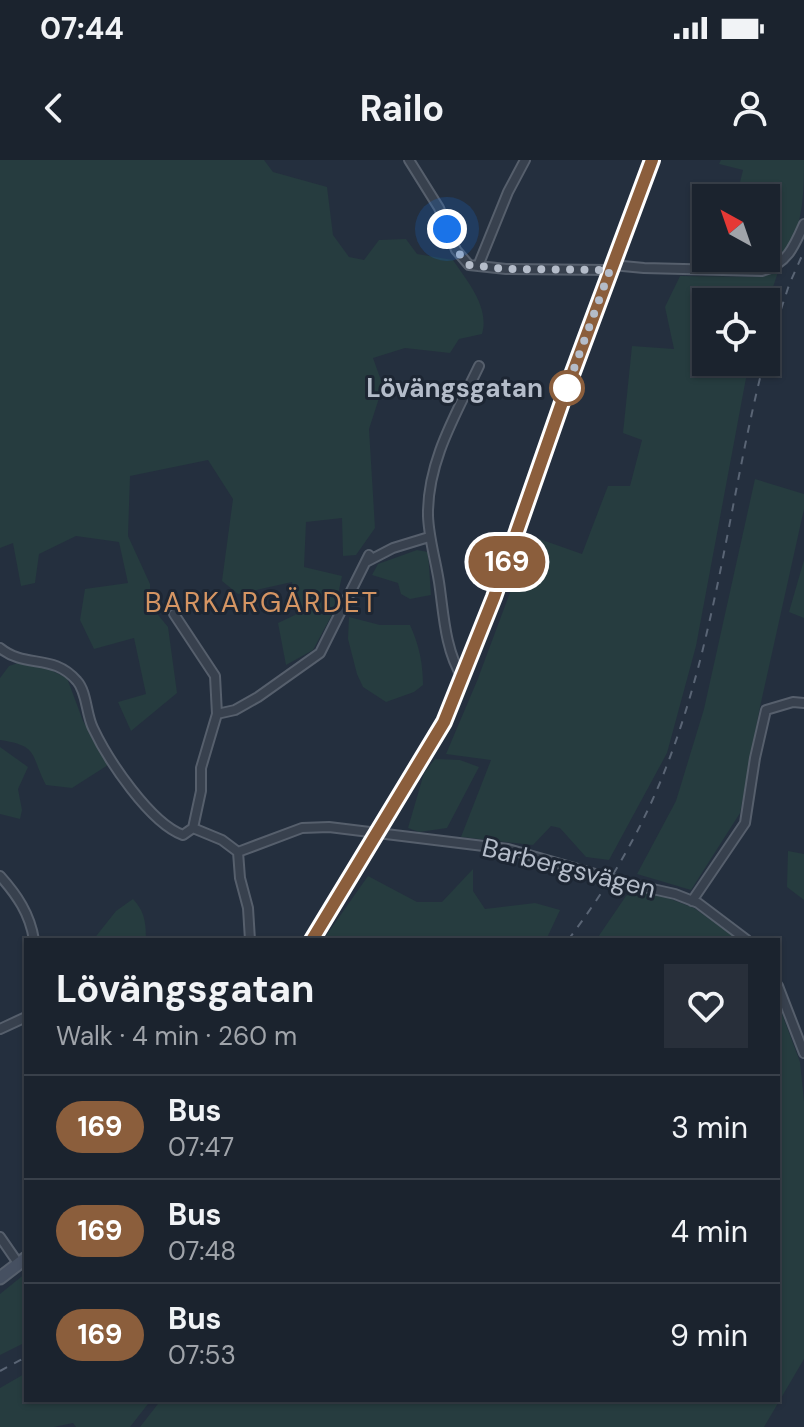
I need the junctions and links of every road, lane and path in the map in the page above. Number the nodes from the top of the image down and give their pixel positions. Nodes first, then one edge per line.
1 (409, 160) edge
2 (525, 160) edge
3 (652, 160) edge
4 (804, 224) edge
5 (478, 266) junction
6 (611, 268) junction
7 (479, 366) dead end
8 (429, 537) junction
9 (174, 614) dead end
10 (0, 648) edge
11 (462, 677) junction
12 (804, 703) edge
13 (217, 714) junction
14 (193, 828) junction
15 (378, 833) junction
16 (238, 852) junction
17 (0, 876) edge
18 (692, 901) junction
19 (34, 938) edge
20 (250, 938) edge
21 (313, 938) edge
22 (745, 938) edge
23 (780, 991) edge
24 (24, 1018) edge
25 (0, 1029) edge
26 (804, 1053) edge
27 (0, 1237) edge
28 (22, 1261) edge
29 (0, 1278) edge

1 - 5 street
2 - 5 street
3 - 6 street
4 - 6 street
5 - 6 street
6 - 11 street
7 - 8 street
8 - 11 street
8 - 13 street
9 - 13 street
10 - 14 street
11 - 15 street
12 - 18 street
13 - 14 street
14 - 16 street
15 - 16 street, Barbergsvägen
15 - 18 street, Barbergsvägen
15 - 21 street
16 - 20 street
17 - 19 street
18 - 22 street, Barbergsvägen
23 - 26 street
24 - 25 street
27 - 28 street
28 - 29 street

